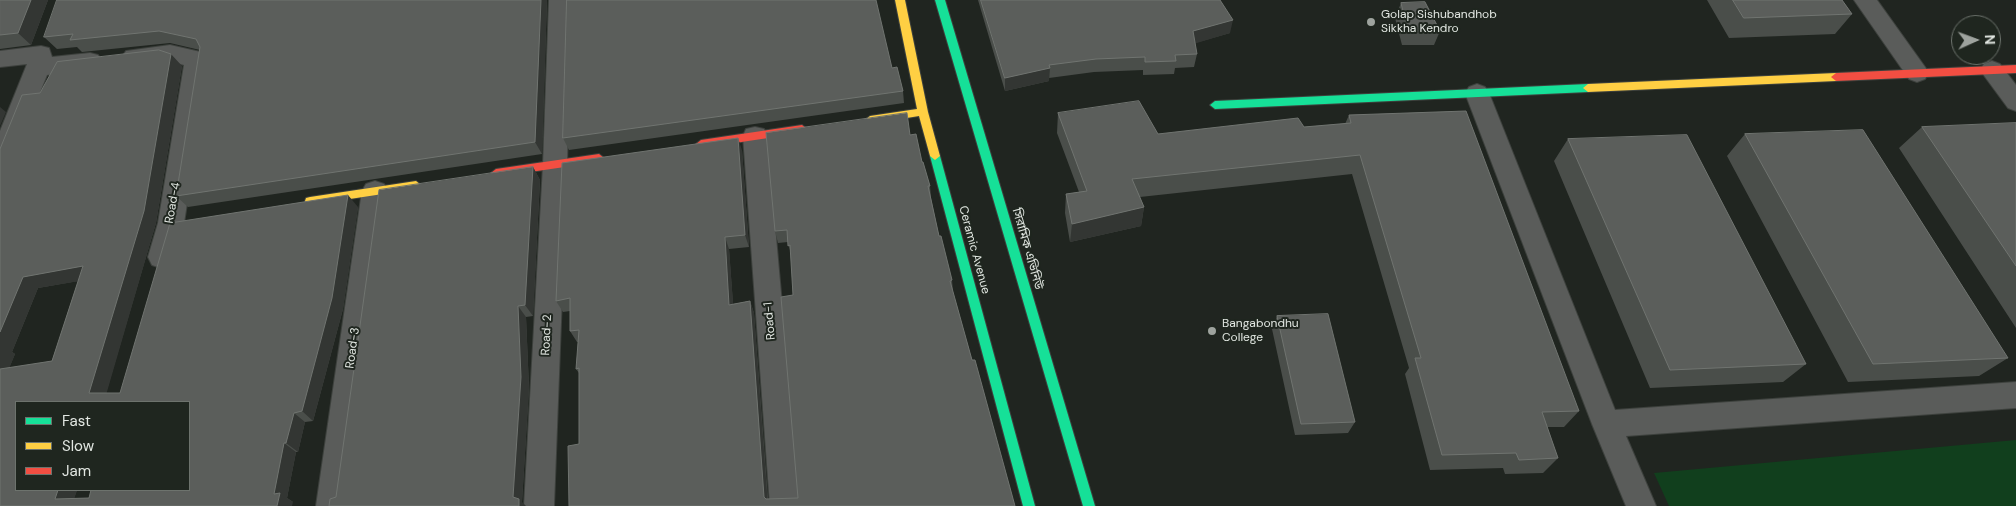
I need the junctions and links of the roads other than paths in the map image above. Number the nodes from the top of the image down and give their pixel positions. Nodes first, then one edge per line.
1 (560, 0) edge
2 (900, 0) edge
3 (940, 0) edge
4 (1865, 0) edge
5 (42, 52) junction
6 (0, 58) edge
7 (2016, 69) edge
8 (1992, 70) junction
9 (1916, 73) junction
10 (1477, 93) junction
11 (2016, 102) edge
12 (1215, 105) dead end
13 (922, 112) junction
14 (854, 122) edge
15 (814, 128) edge
16 (755, 136) junction
17 (688, 146) edge
18 (612, 156) edge
19 (0, 161) edge
20 (555, 165) junction
21 (489, 174) edge
22 (432, 182) edge
23 (375, 191) junction
24 (297, 203) edge
25 (154, 280) edge
26 (2016, 395) edge
27 (1606, 424) junction
28 (331, 506) edge
29 (539, 506) edge
30 (785, 506) edge
31 (1029, 506) edge
32 (1089, 506) edge
33 (1641, 506) edge

1 - 20 street, Road-2
2 - 13 street, Ceramic Avenue
3 - 32 street, সিরামিক এভিনিউ
4 - 9 street
5 - 6 street
5 - 19 street
5 - 25 street, Road-4
7 - 8 street
8 - 9 street
8 - 11 street
9 - 10 street
10 - 12 street
10 - 27 street
13 - 14 street
13 - 31 street, Ceramic Avenue
15 - 16 street
16 - 17 street
16 - 30 street, Road-1
18 - 20 street
20 - 21 street
20 - 29 street, Road-2
22 - 23 street
23 - 24 street
23 - 28 street, Road-3
26 - 27 street
27 - 33 street

